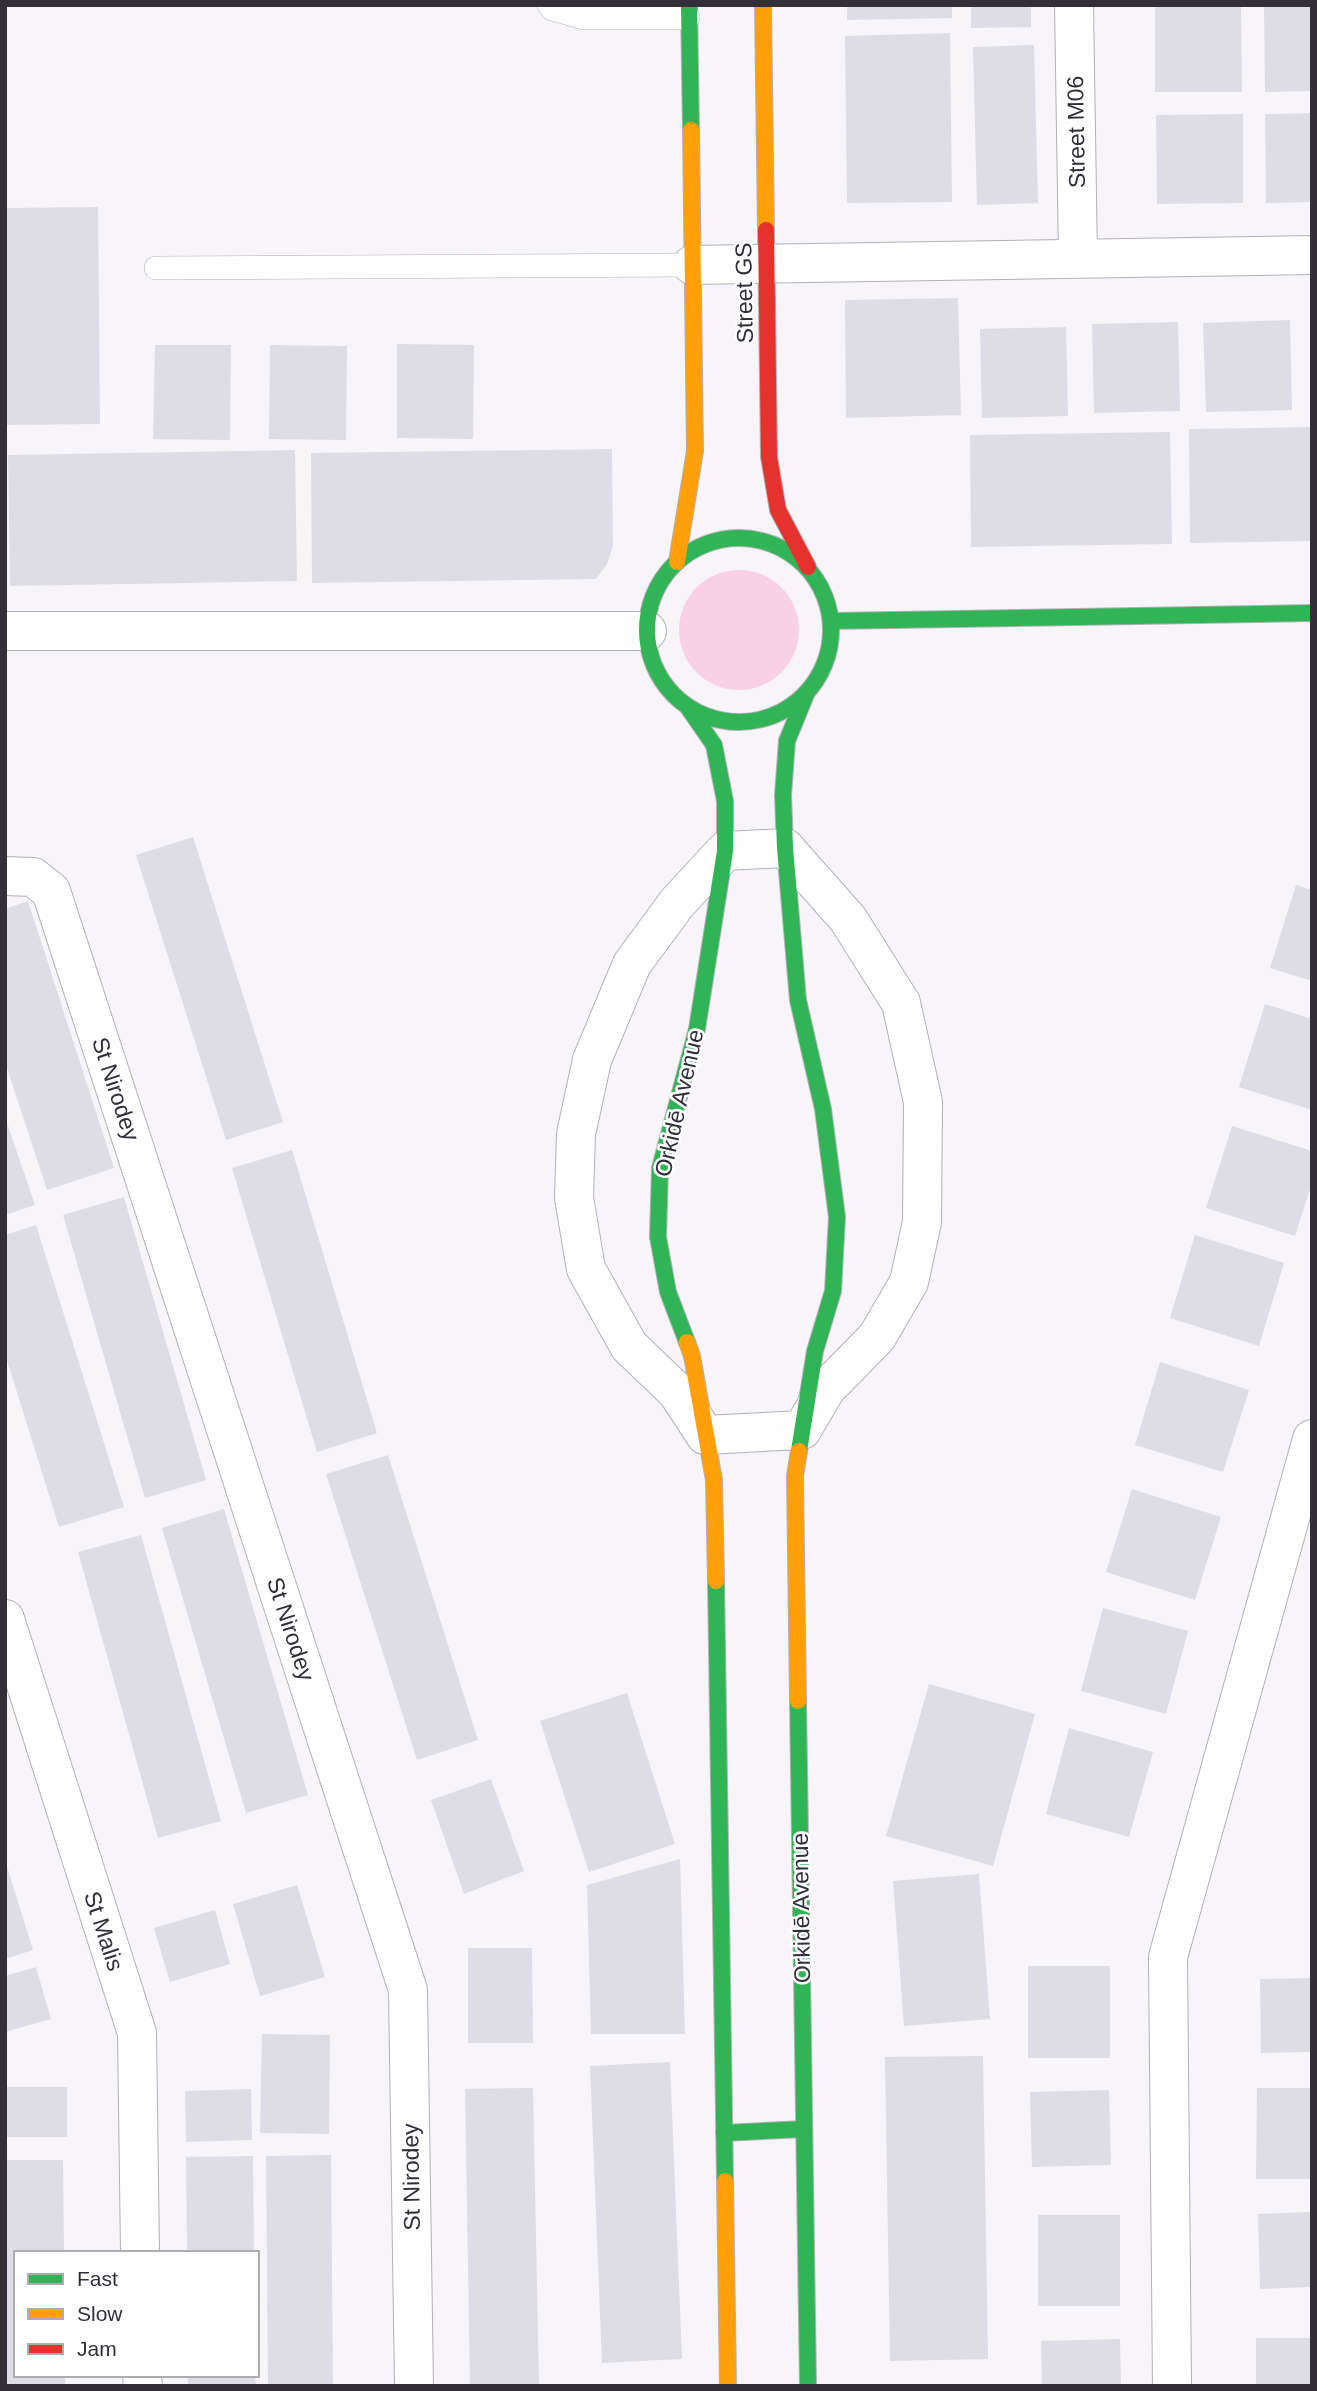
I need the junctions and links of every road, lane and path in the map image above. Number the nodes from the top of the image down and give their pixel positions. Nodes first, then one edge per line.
1 (549, 5) edge
2 (763, 5) edge
3 (1074, 5) edge
4 (688, 12) edge
5 (1312, 255) edge
6 (1078, 258) junction
7 (766, 264) junction
8 (692, 265) junction
9 (156, 268) dead end
10 (677, 562) junction
11 (811, 572) junction
12 (1312, 613) edge
13 (831, 621) junction
14 (5, 631) edge
15 (647, 631) junction
16 (807, 692) junction
17 (687, 706) junction
18 (785, 848) junction
19 (724, 851) junction
20 (5, 876) edge
21 (802, 1430) junction
22 (705, 1436) junction
23 (1312, 1439) edge
24 (5, 1619) edge
25 (804, 2129) junction
26 (724, 2133) junction
27 (141, 2251) edge
28 (414, 2386) edge
29 (728, 2386) edge
30 (808, 2386) edge
31 (1172, 2386) edge

1 - 4 lane
2 - 7 street, Street GS
3 - 6 street, Street M06
4 - 8 street
5 - 6 street
6 - 7 street
7 - 8 street
7 - 11 street, Street GS
8 - 9 lane
8 - 10 street
10 - 11 street
10 - 15 street
11 - 13 street
12 - 13 street
13 - 16 street
14 - 15 street
15 - 17 street
16 - 17 street
16 - 18 street, Orkidē Avenue
17 - 19 street, Orkidē Avenue
18 - 19 street
18 - 21 street, Orkidē Avenue
18 - 21 street, Orkidē Avenue
19 - 22 street, Orkidē Avenue
19 - 22 street, Orkidē Avenue
20 - 28 street, St Nirodey
21 - 22 street
21 - 25 street, Orkidē Avenue
22 - 26 street, Orkidē Avenue
23 - 31 street
24 - 27 street, St Malis
25 - 26 street
25 - 30 street, Orkidē Avenue
26 - 29 street, Orkidē Avenue

